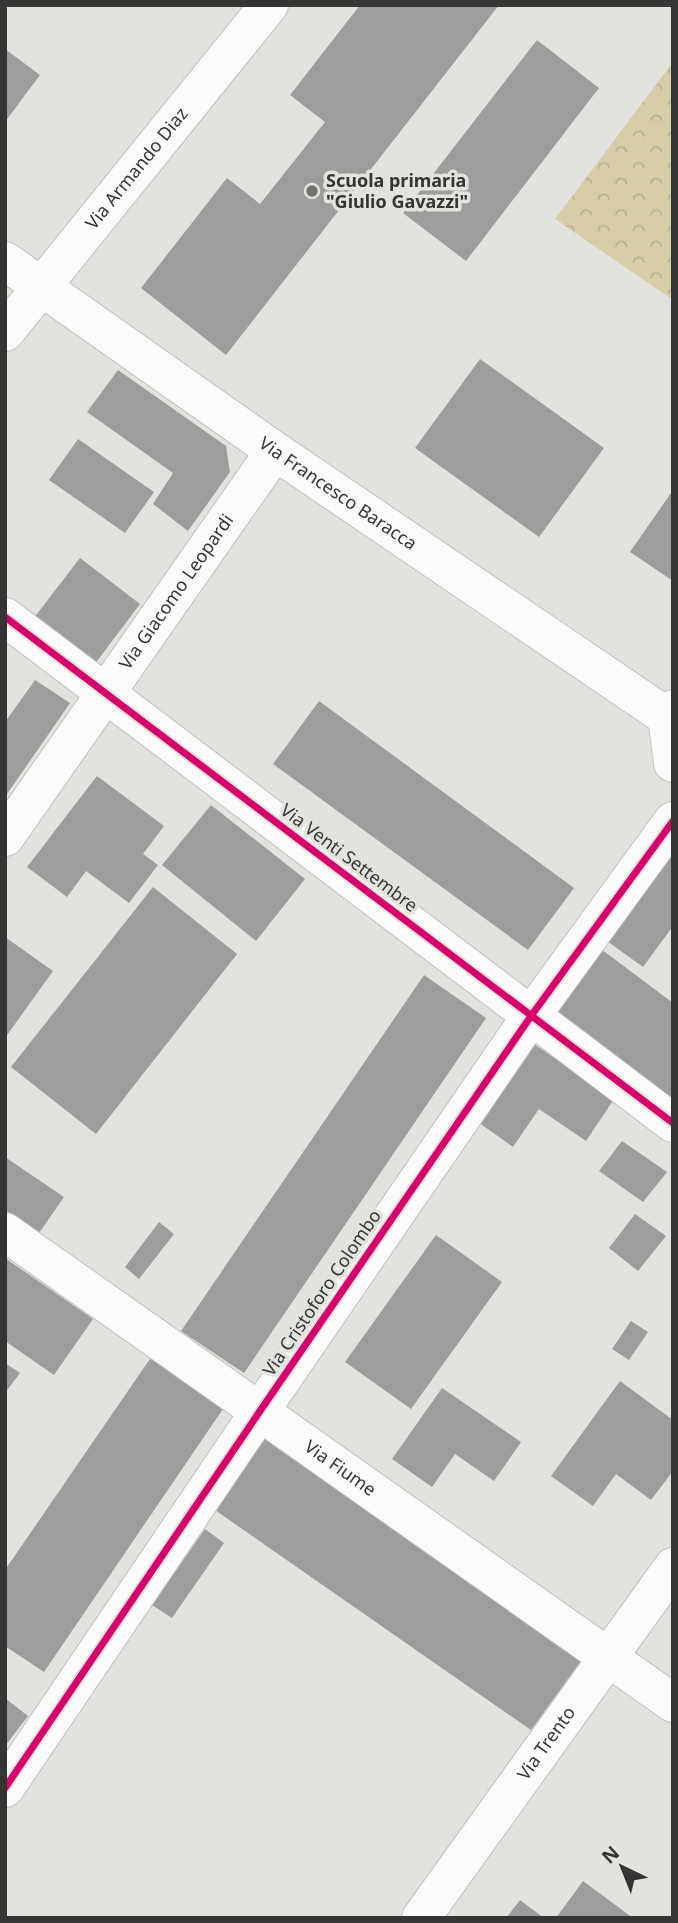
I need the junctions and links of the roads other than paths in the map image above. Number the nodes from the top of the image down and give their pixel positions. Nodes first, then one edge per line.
1 (269, 5) edge
2 (5, 261) edge
3 (42, 287) junction
4 (5, 332) edge
5 (275, 451) junction
6 (5, 617) edge
7 (106, 693) junction
8 (671, 715) edge
9 (673, 763) edge
10 (673, 821) edge
11 (5, 837) edge
12 (531, 1016) junction
13 (673, 1123) edge
14 (5, 1232) edge
15 (260, 1411) junction
16 (673, 1567) edge
17 (608, 1657) junction
18 (673, 1703) edge
19 (5, 1788) edge
20 (421, 1918) edge

1 - 3 street, Via Armando Diaz
2 - 3 street, Via Francesco Baracca
3 - 4 street, Via Armando Diaz
3 - 5 street, Via Francesco Baracca
5 - 7 street, Via Giacomo Leopardi
5 - 8 street, Via Francesco Baracca
6 - 7 street, Via Venti Settembre
7 - 11 street, Via Giacomo Leopardi
7 - 12 street, Via Venti Settembre
8 - 9 street
10 - 12 street, Via Cristoforo Colombo
12 - 13 street, Via Venti Settembre
12 - 15 street, Via Cristoforo Colombo
14 - 15 street, Via Fiume
15 - 17 street, Via Fiume
15 - 19 street, Via Cristoforo Colombo
16 - 17 street, Via Trento
17 - 18 street, Via Fiume
17 - 20 street, Via Trento

